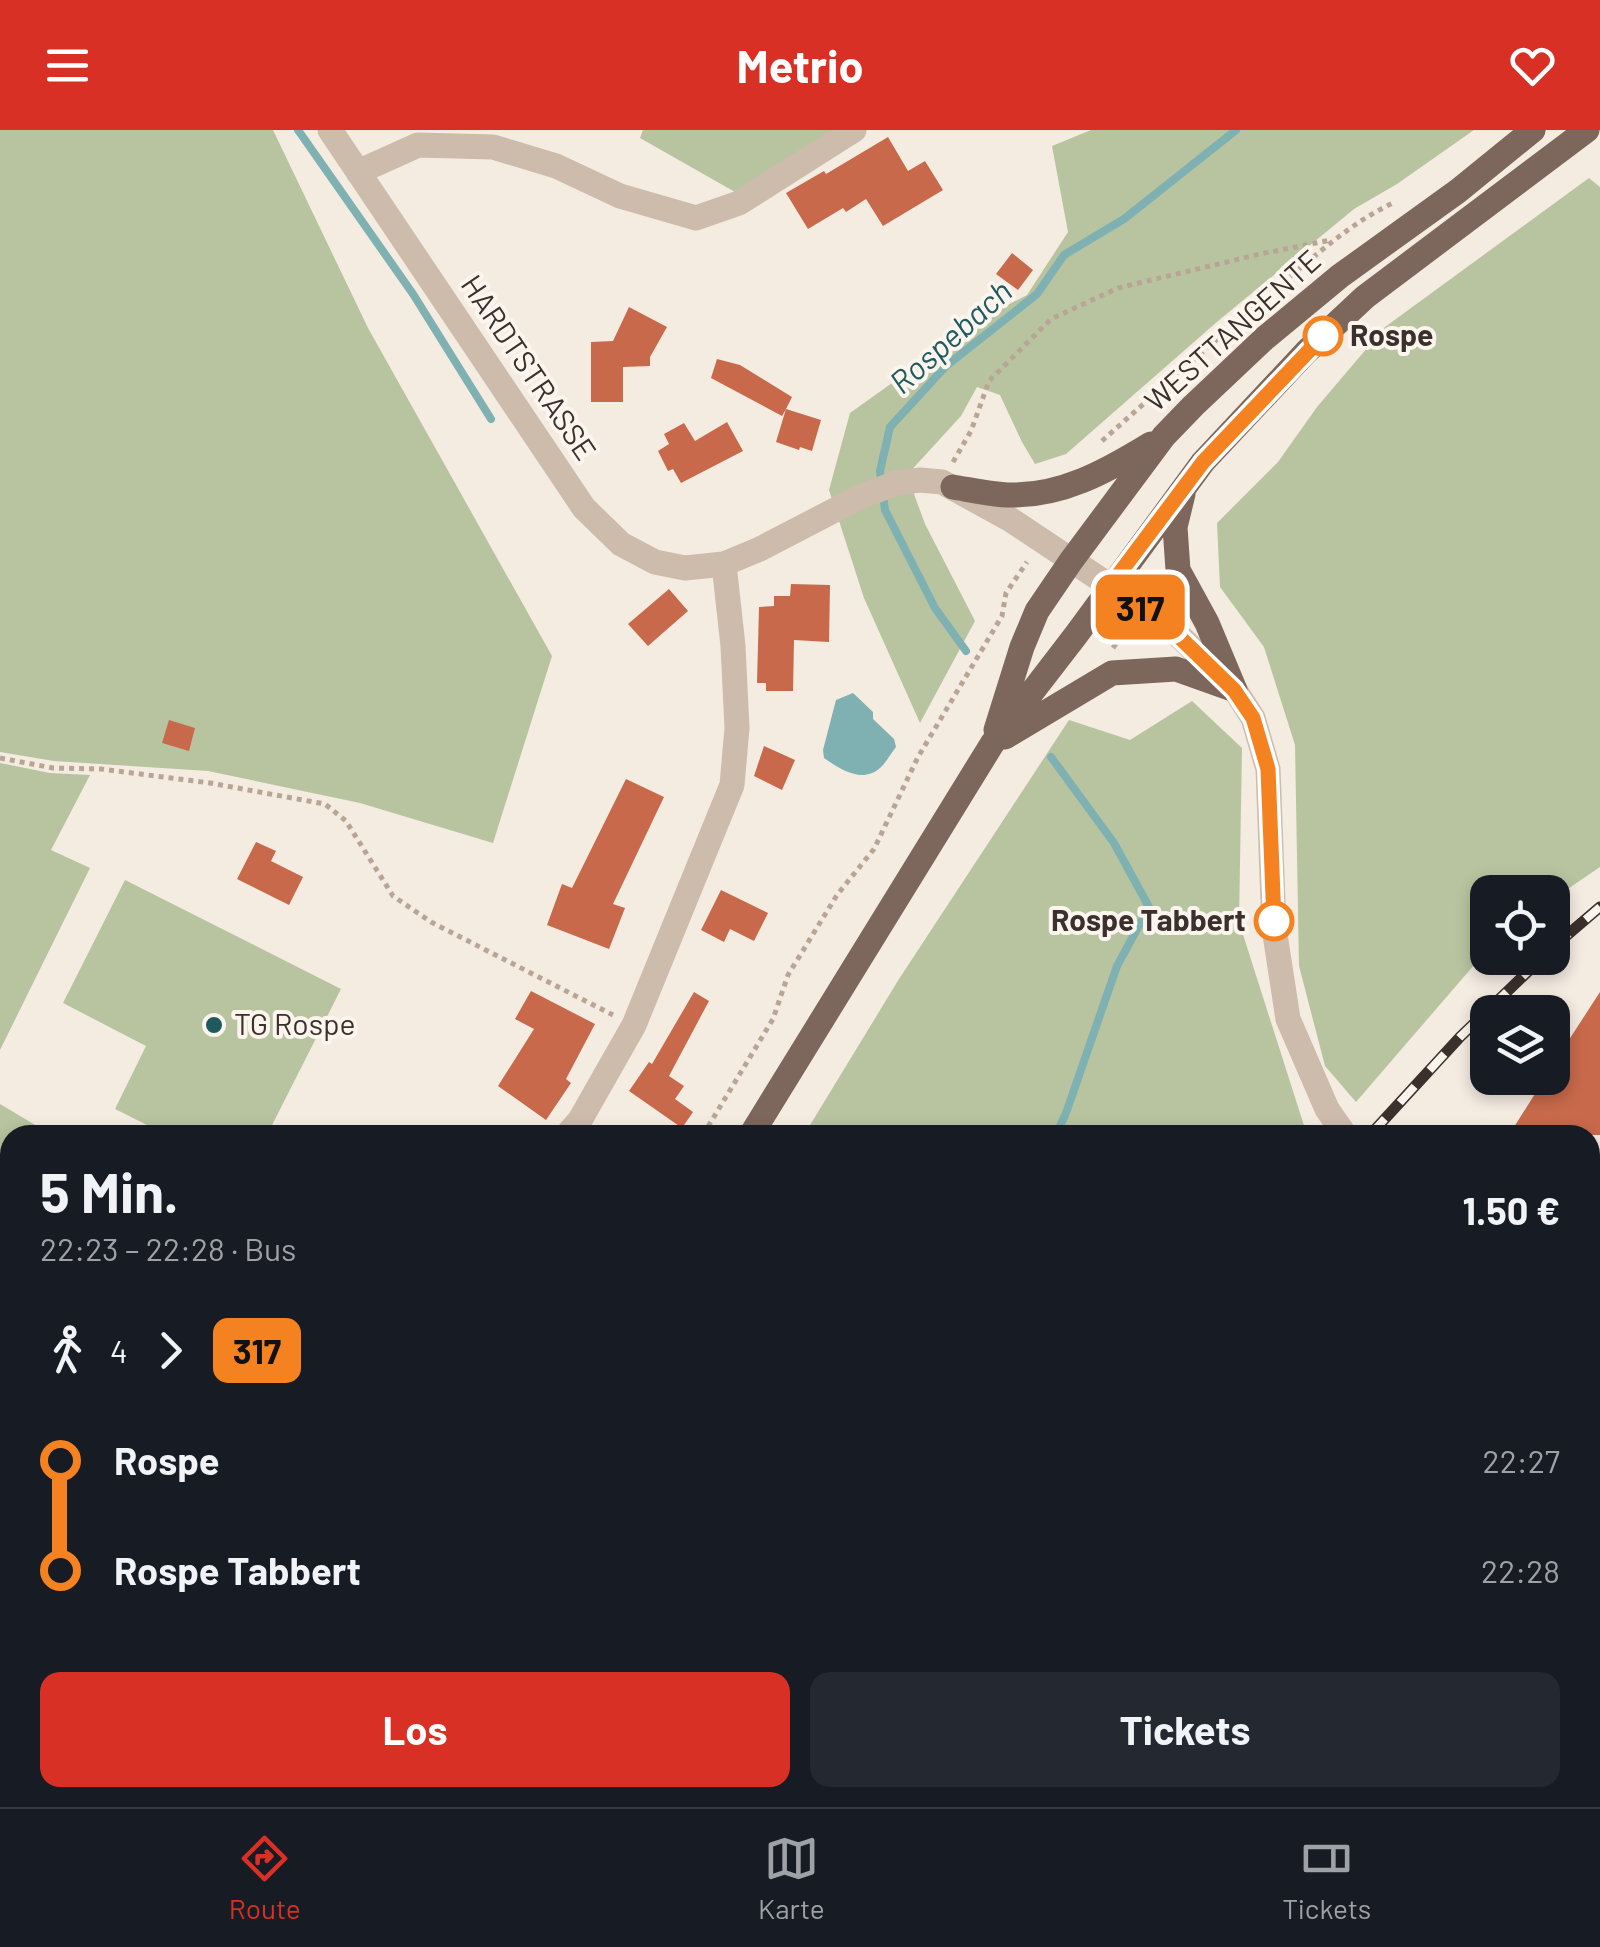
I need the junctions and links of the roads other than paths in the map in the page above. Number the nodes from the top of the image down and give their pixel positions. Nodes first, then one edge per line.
1 (330, 130) edge
2 (854, 130) edge
3 (1532, 130) edge
4 (1587, 130) edge
5 (358, 172) junction
6 (1164, 436) junction
7 (1185, 484) junction
8 (948, 485) junction
9 (1071, 561) junction
10 (724, 564) junction
11 (1110, 586) junction
12 (1234, 690) junction
13 (992, 744) junction
14 (576, 1125) edge
15 (757, 1125) edge
16 (1338, 1125) edge

1 - 5 street, HARDTSTRASSE
2 - 5 street
3 - 6 main road, WESTTANGENTE
4 - 7 main road, WESTTANGENTE
5 - 10 street, HARDTSTRASSE
6 - 8 main road
6 - 9 main road, WESTTANGENTE
7 - 11 main road, WESTTANGENTE
7 - 12 main road
8 - 9 street
8 - 10 street, HARDTSTRASSE
9 - 11 street
9 - 13 main road, WESTTANGENTE
10 - 14 street
11 - 12 street
11 - 13 main road, WESTTANGENTE
12 - 13 main road
12 - 16 street
13 - 15 main road, WESTTANGENTE

